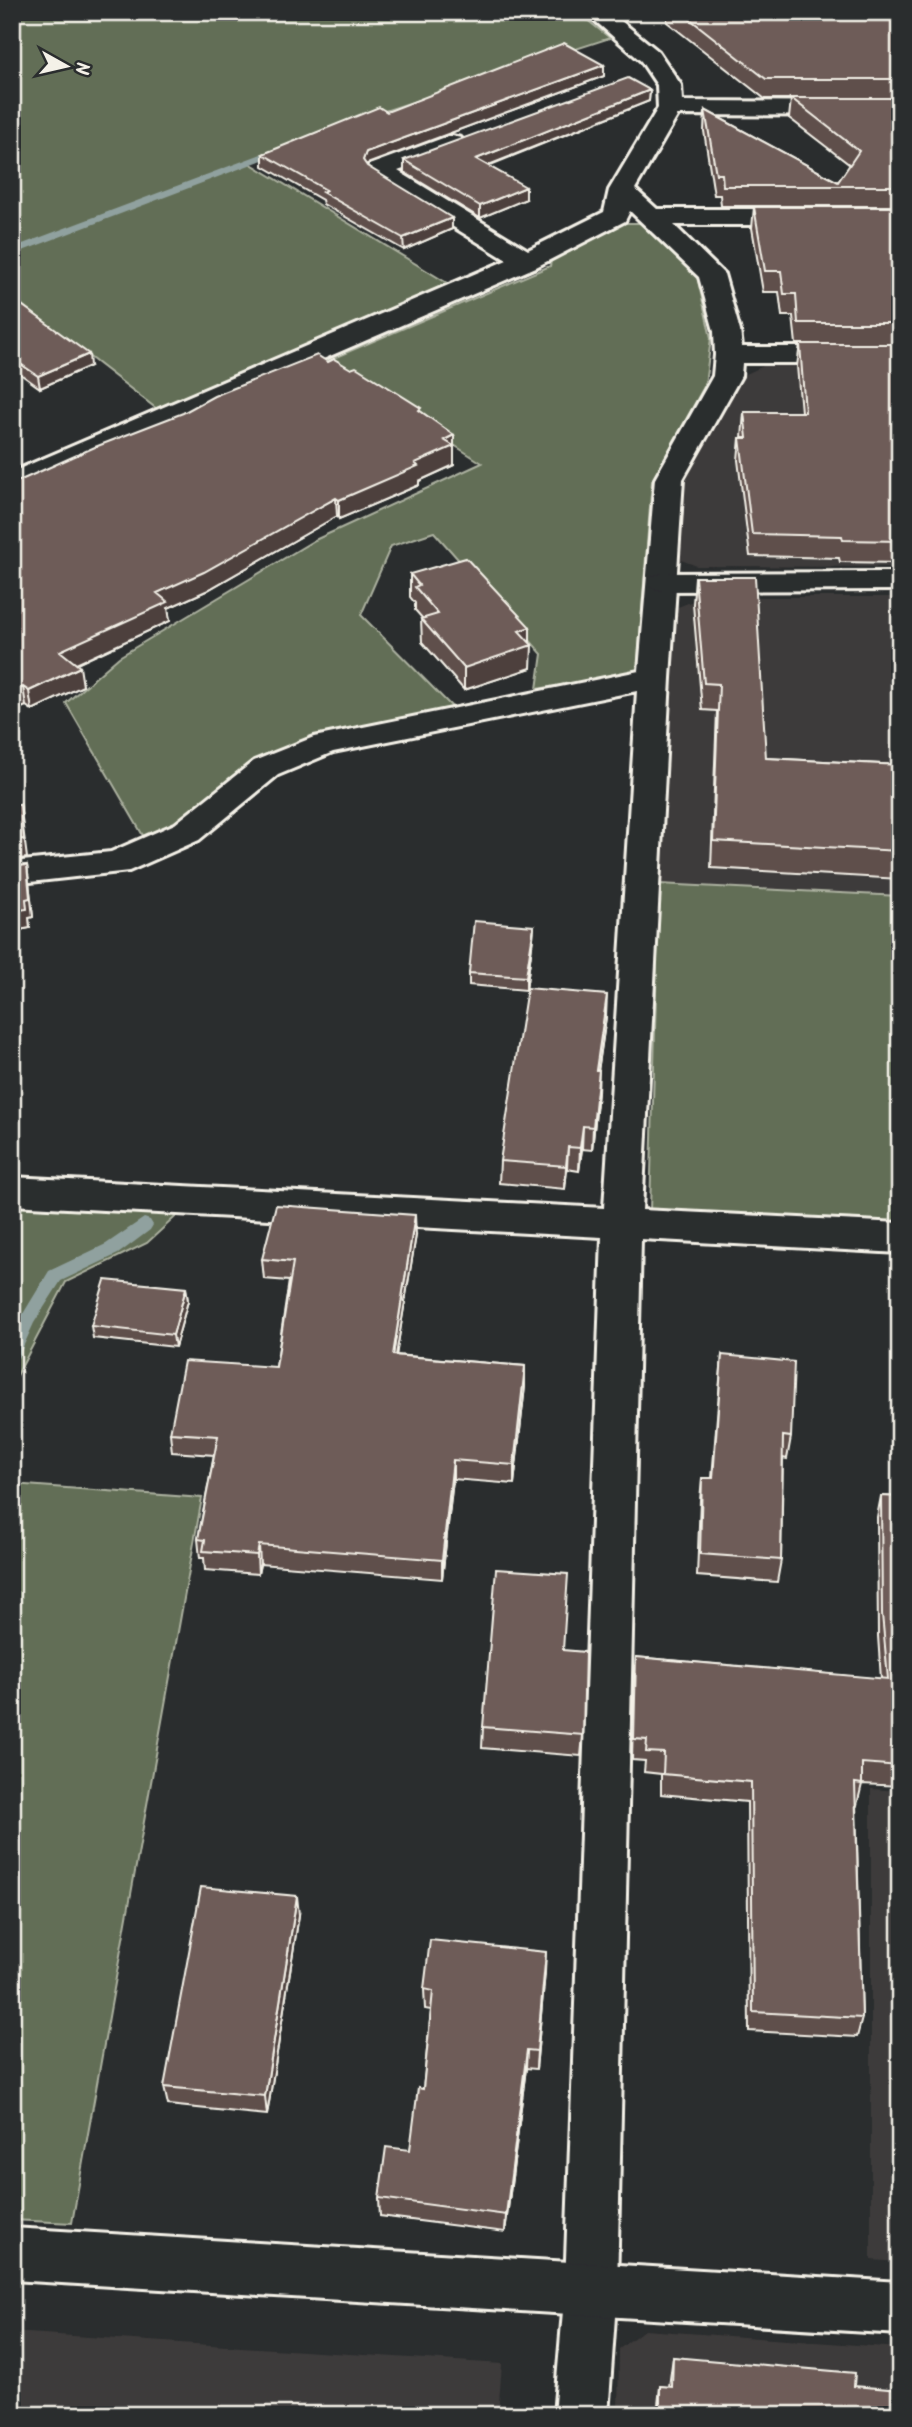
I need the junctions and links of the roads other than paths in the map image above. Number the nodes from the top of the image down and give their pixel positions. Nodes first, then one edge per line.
1 (596, 12) edge
2 (657, 67) junction
3 (632, 76) dead end
4 (670, 108) junction
5 (900, 109) edge
6 (480, 133) edge
7 (622, 190) junction
8 (651, 217) junction
9 (900, 217) edge
10 (527, 261) junction
11 (729, 355) junction
12 (900, 355) edge
13 (12, 483) edge
14 (900, 581) edge
15 (663, 582) junction
16 (654, 678) junction
17 (12, 873) edge
18 (12, 1191) edge
19 (622, 1223) junction
20 (900, 1238) edge
21 (12, 2254) edge
22 (591, 2288) junction
23 (900, 2308) edge
24 (581, 2415) edge

1 - 2 street
2 - 3 street
2 - 4 street
4 - 5 street
4 - 7 street
6 - 10 street
7 - 8 street
7 - 10 street
8 - 9 street
8 - 11 street
10 - 13 street
11 - 12 street
11 - 15 street
14 - 15 street
15 - 16 street
16 - 17 street
16 - 19 street
18 - 19 street
19 - 20 street
19 - 22 street
21 - 22 street
22 - 23 street
22 - 24 street

